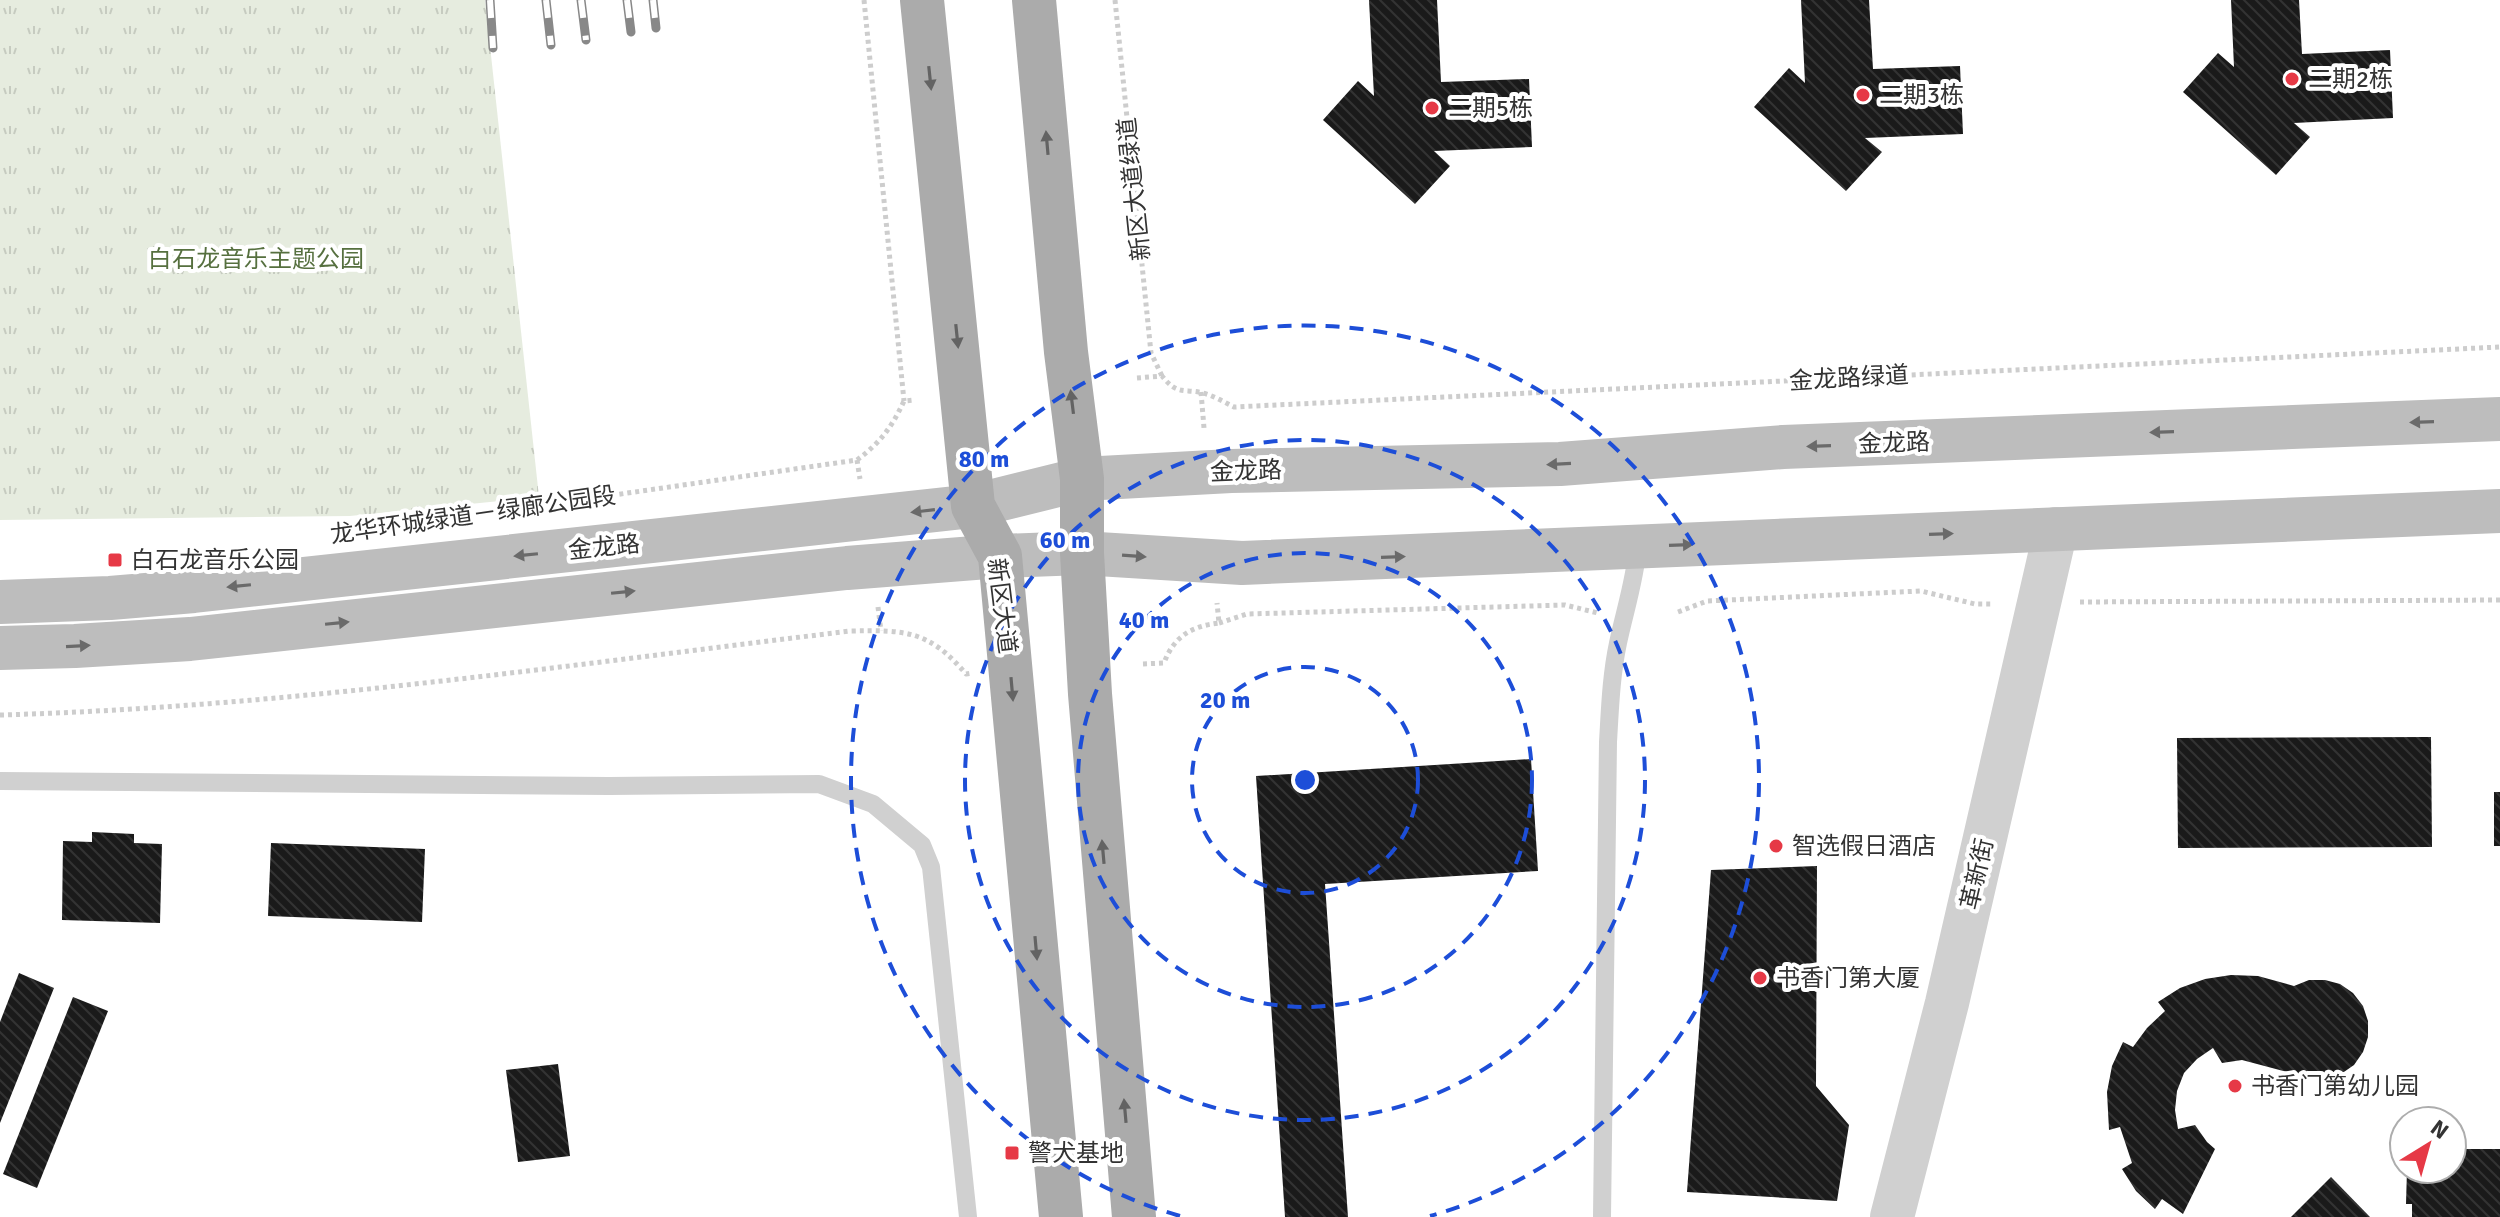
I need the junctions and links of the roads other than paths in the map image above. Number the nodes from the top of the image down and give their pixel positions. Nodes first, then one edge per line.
1 (922, 0) edge
2 (1034, 0) edge
3 (2500, 419) edge
4 (1082, 479) junction
5 (973, 506) junction
6 (2500, 511) edge
7 (2056, 529) junction
8 (1638, 546) junction
9 (1082, 553) junction
10 (1000, 556) junction
11 (0, 602) edge
12 (0, 648) edge
13 (0, 781) edge
14 (968, 1217) edge
15 (1061, 1217) edge
16 (1134, 1217) edge
17 (1602, 1217) edge
18 (1892, 1217) edge

1 -> 5 main road, 新区大道
4 -> 2 main road
3 -> 4 main road, 金龙路
4 - 5 main road, 金龙路
4 - 9 main road
5 - 10 main road, 新区大道
5 -> 11 main road, 金龙路
6 - 7 main road, 金龙路
8 -> 7 main road, 金龙路
7 - 18 street, 革新街
9 -> 8 main road, 金龙路
8 - 17 lane
9 - 10 main road, 金龙路
16 -> 9 main road
12 -> 10 main road, 金龙路
10 -> 15 main road, 新区大道
13 - 14 lane

